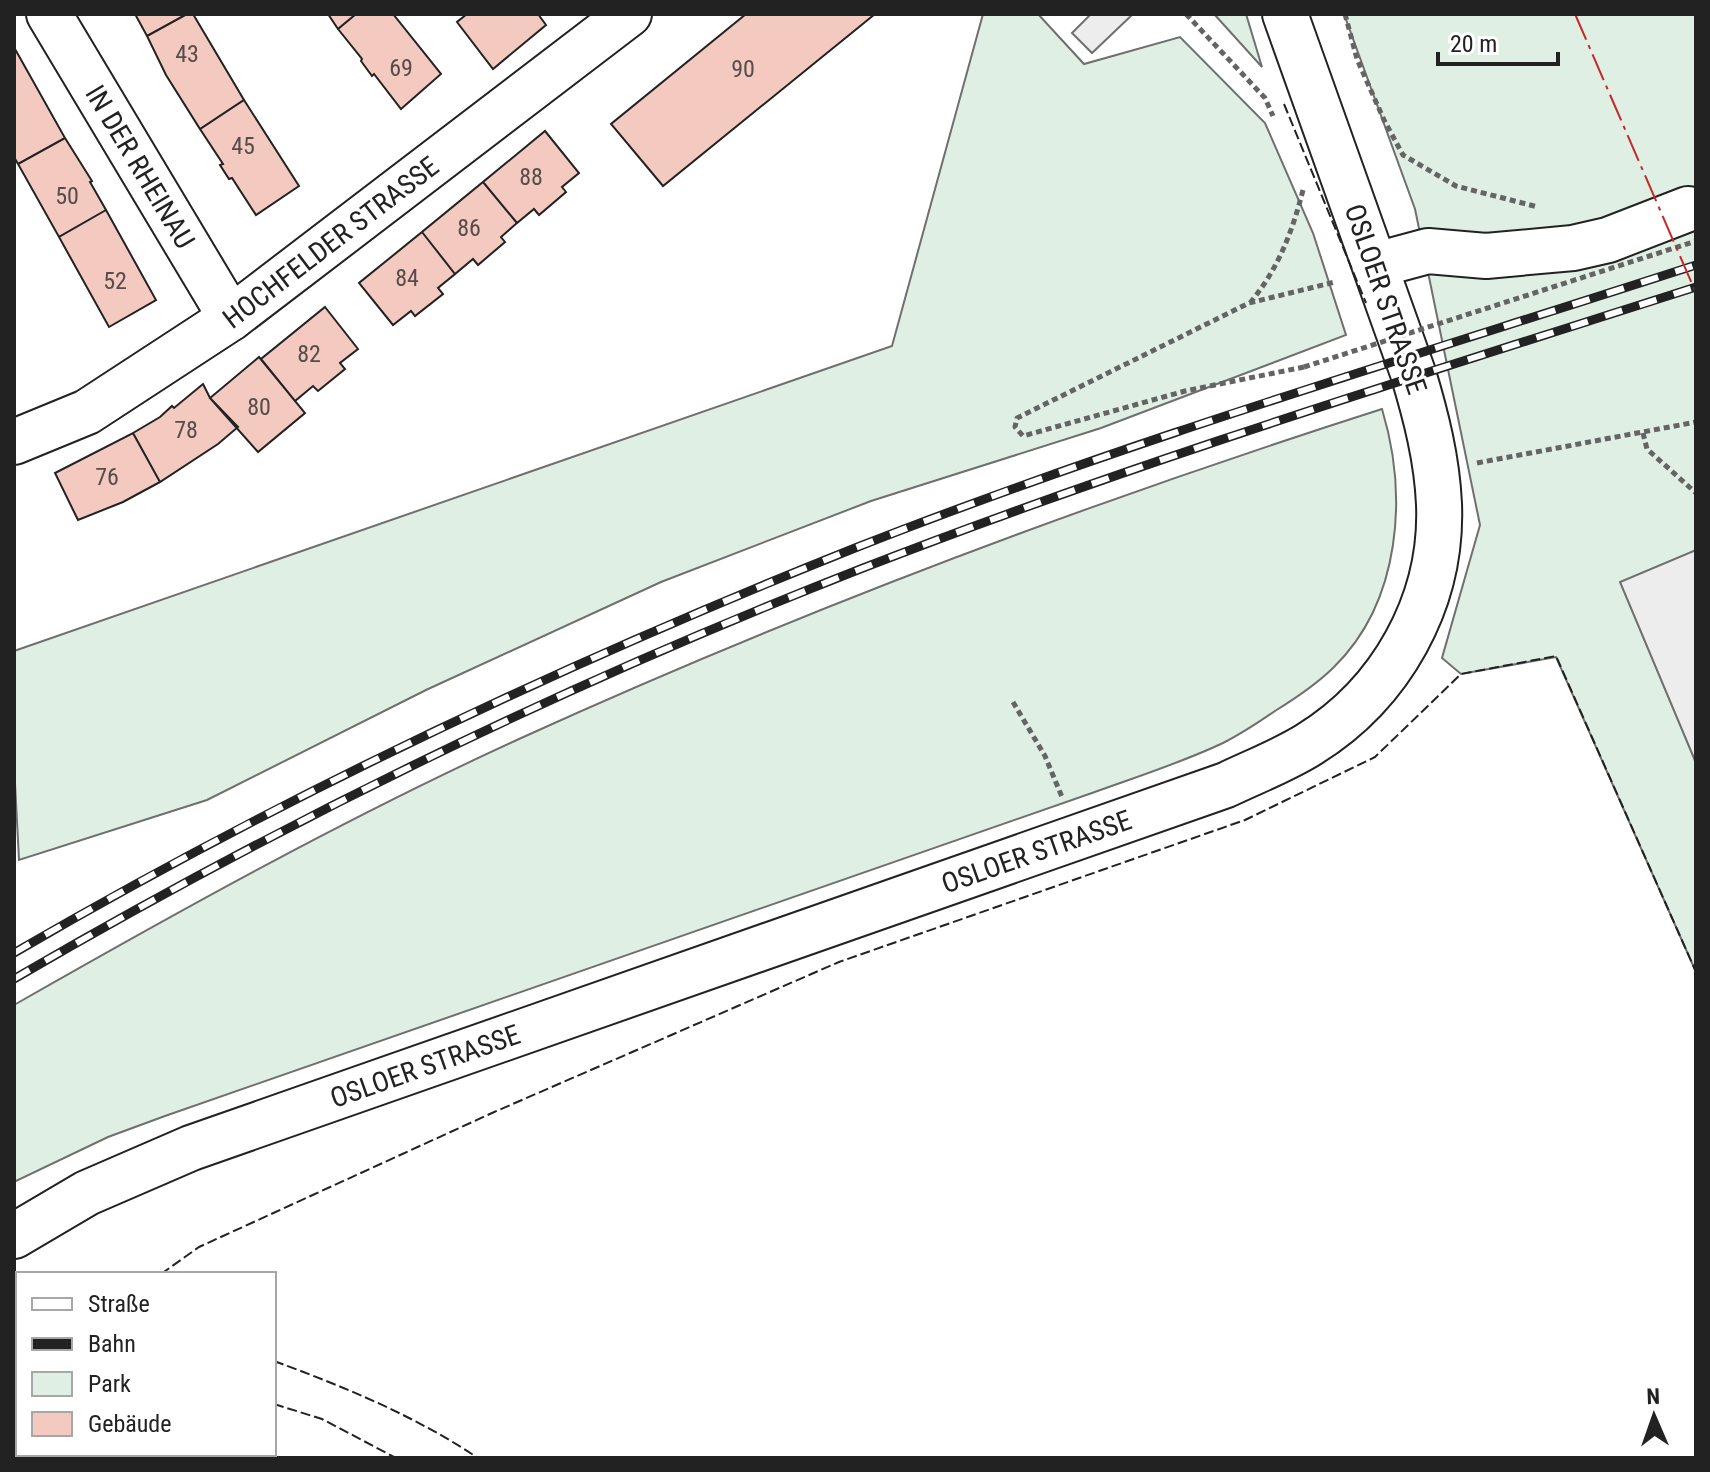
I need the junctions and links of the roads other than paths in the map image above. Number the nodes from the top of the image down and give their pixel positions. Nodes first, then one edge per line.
1 (49, 14) edge
2 (629, 14) edge
3 (1285, 14) edge
4 (1692, 225) edge
5 (1362, 272) junction
6 (231, 318) junction
7 (14, 442) edge
8 (14, 1236) edge

1 - 6 main road, IN DER RHEINAU
2 - 6 main road, HOCHFELDER STRASSE
3 - 5 main road, OSLOER STRASSE
4 - 5 main road
5 - 8 main road, OSLOER STRASSE
6 - 7 main road, HOCHFELDER STRASSE

